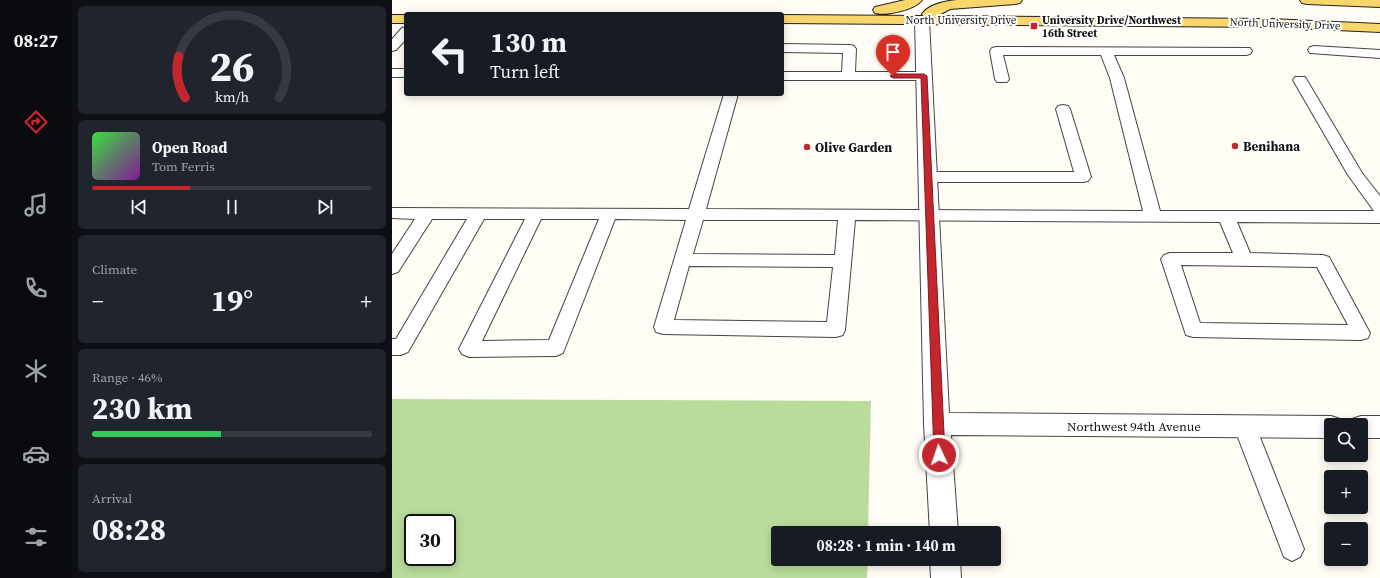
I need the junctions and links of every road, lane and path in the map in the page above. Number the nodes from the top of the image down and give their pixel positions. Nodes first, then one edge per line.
1 (1015, 0) edge
2 (1308, 0) edge
3 (1380, 3) edge
4 (919, 10) edge
5 (392, 19) edge
6 (404, 19) edge
7 (784, 19) edge
8 (807, 20) junction
9 (1380, 28) edge
10 (404, 33) edge
11 (392, 47) edge
12 (784, 48) edge
13 (1314, 50) dead end
14 (1106, 51) junction
15 (1246, 51) dead end
16 (1380, 54) edge
17 (784, 76) edge
18 (848, 76) junction
19 (924, 76) junction
20 (1002, 78) dead end
21 (1300, 80) dead end
22 (729, 96) edge
23 (1063, 109) dead end
24 (928, 177) junction
25 (1380, 208) edge
26 (392, 213) edge
27 (427, 213) junction
28 (479, 213) junction
29 (536, 213) junction
30 (609, 214) junction
31 (696, 214) junction
32 (848, 215) junction
33 (929, 215) junction
34 (1153, 216) junction
35 (1226, 216) junction
36 (1380, 217) edge
37 (1244, 259) junction
38 (683, 260) junction
39 (843, 261) junction
40 (392, 268) edge
41 (392, 347) edge
42 (937, 424) junction
43 (1245, 427) junction
44 (1324, 427) edge
45 (1368, 427) edge
46 (1380, 428) edge
47 (944, 526) edge
48 (1292, 549) dead end
49 (945, 566) edge
50 (946, 578) edge

1 - 4 main road
2 - 3 main road, North University Drive
4 - 8 main road, North University Drive
4 - 8 main road
4 - 9 main road, North University Drive
4 - 19 street
5 - 6 main road
7 - 8 main road, North University Drive
10 - 11 lane
12 - 18 lane
13 - 16 lane
14 - 15 lane
14 - 20 lane
14 - 34 lane
17 - 18 lane
18 - 19 lane
19 - 24 street
21 - 25 lane
22 - 31 lane
23 - 24 lane
24 - 33 street
26 - 27 lane
27 - 28 lane
27 - 40 lane
28 - 29 lane
28 - 41 lane
29 - 30 lane
29 - 30 lane
30 - 31 lane
31 - 32 lane
31 - 38 lane
32 - 33 lane
32 - 39 lane
33 - 34 lane
33 - 42 street
34 - 35 lane
35 - 36 lane
35 - 37 lane
37 - 37 lane
38 - 39 lane
38 - 39 lane
42 - 43 street, Northwest 94th Avenue
42 - 47 street
43 - 44 street, Northwest 94th Avenue
43 - 48 lane
45 - 46 street
49 - 50 street

